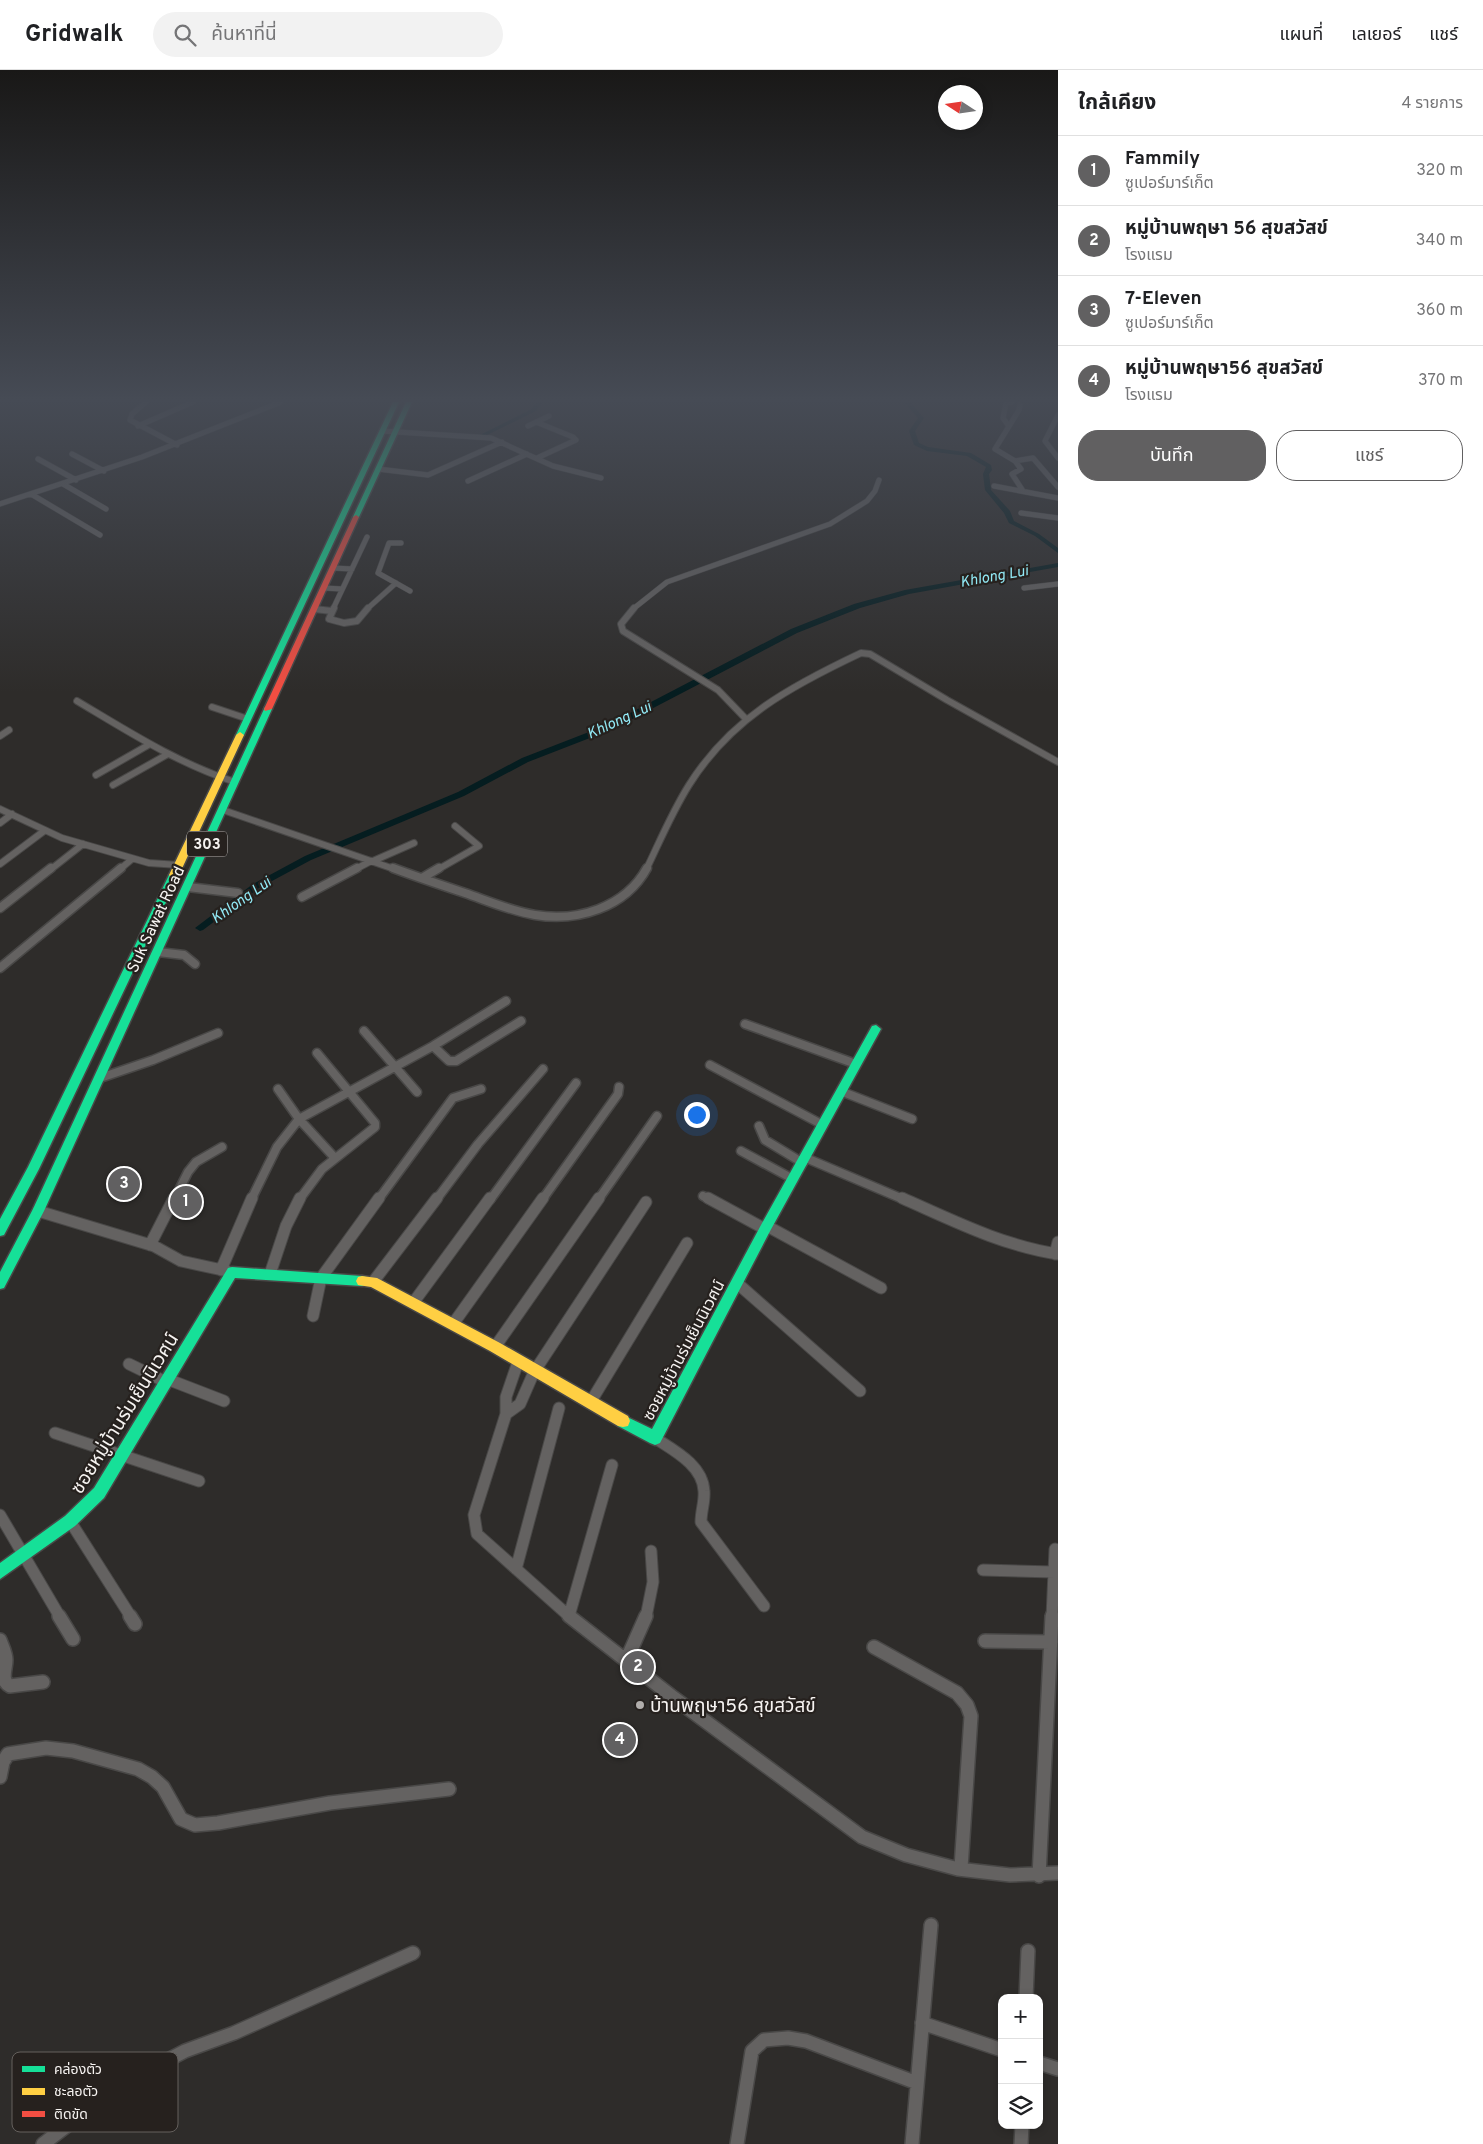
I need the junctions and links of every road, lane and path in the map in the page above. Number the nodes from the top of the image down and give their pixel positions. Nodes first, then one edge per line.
1 (16, 499) edge
2 (39, 499) edge
3 (88, 499) edge
4 (350, 499) edge
5 (364, 499) edge
6 (869, 499) edge
7 (0, 504) edge
8 (106, 509) dead end
9 (1020, 513) dead end
10 (1047, 517) junction
11 (1058, 518) edge
12 (1058, 526) edge
13 (100, 535) dead end
14 (367, 537) dead end
15 (401, 543) dead end
16 (333, 568) junction
17 (352, 569) junction
18 (396, 583) junction
19 (1058, 584) edge
20 (324, 588) junction
21 (1024, 588) dead end
22 (342, 589) junction
23 (410, 591) dead end
24 (314, 609) junction
25 (332, 611) junction
26 (77, 701) dead end
27 (212, 707) dead end
28 (745, 718) junction
29 (248, 719) junction
30 (10, 730) dead end
31 (0, 736) edge
32 (150, 744) junction
33 (168, 754) junction
34 (1058, 762) edge
35 (96, 775) dead end
36 (220, 778) junction
37 (235, 782) junction
38 (113, 785) dead end
39 (0, 809) edge
40 (223, 810) junction
41 (12, 814) junction
42 (0, 823) edge
43 (454, 826) dead end
44 (44, 831) junction
45 (414, 842) dead end
46 (83, 844) junction
47 (132, 859) junction
48 (372, 861) junction
49 (0, 864) edge
50 (179, 865) junction
51 (422, 878) junction
52 (188, 887) junction
53 (238, 893) dead end
54 (302, 897) dead end
55 (0, 908) edge
56 (158, 952) junction
57 (195, 964) dead end
58 (0, 968) edge
59 (506, 1001) dead end
60 (521, 1021) dead end
61 (745, 1024) dead end
62 (876, 1029) dead end
63 (364, 1031) dead end
64 (218, 1033) dead end
65 (433, 1046) junction
66 (317, 1053) dead end
67 (856, 1064) junction
68 (710, 1065) dead end
69 (395, 1066) junction
70 (543, 1068) dead end
71 (100, 1078) junction
72 (576, 1083) dead end
73 (619, 1087) dead end
74 (482, 1089) dead end
75 (278, 1090) dead end
76 (349, 1092) junction
77 (417, 1092) dead end
78 (842, 1092) junction
79 (657, 1116) dead end
80 (299, 1119) junction
81 (912, 1119) dead end
82 (823, 1124) junction
83 (759, 1126) dead end
84 (222, 1147) dead end
85 (741, 1151) dead end
86 (334, 1157) junction
87 (804, 1161) junction
88 (794, 1179) junction
89 (703, 1196) dead end
90 (646, 1202) dead end
91 (38, 1211) junction
92 (1, 1226) edge
93 (766, 1228) junction
94 (1058, 1242) edge
95 (687, 1243) dead end
96 (150, 1245) junction
97 (1057, 1254) edge
98 (226, 1271) junction
99 (270, 1274) junction
100 (321, 1278) junction
101 (373, 1282) junction
102 (737, 1283) junction
103 (0, 1284) edge
104 (881, 1288) dead end
105 (413, 1303) junction
106 (313, 1316) dead end
107 (453, 1324) junction
108 (495, 1347) junction
109 (518, 1362) junction
110 (129, 1364) dead end
111 (534, 1372) junction
112 (167, 1381) junction
113 (860, 1391) dead end
114 (224, 1401) dead end
115 (590, 1403) junction
116 (559, 1408) dead end
117 (506, 1414) junction
118 (55, 1433) dead end
119 (655, 1438) junction
120 (121, 1456) junction
121 (612, 1465) dead end
122 (199, 1480) dead end
123 (0, 1515) edge
124 (70, 1521) junction
125 (1055, 1549) dead end
126 (652, 1551) dead end
127 (23, 1555) junction
128 (516, 1569) junction
129 (984, 1570) dead end
130 (0, 1572) edge
131 (1054, 1572) junction
132 (764, 1606) dead end
133 (569, 1616) junction
134 (135, 1624) dead end
135 (73, 1639) dead end
136 (0, 1640) edge
137 (985, 1641) dead end
138 (1051, 1642) junction
139 (874, 1646) dead end
140 (626, 1660) junction
141 (43, 1682) dead end
142 (0, 1777) edge
143 (449, 1789) dead end
144 (862, 1837) joint
145 (961, 1868) junction
146 (1058, 1873) edge
147 (1040, 1876) junction
148 (931, 1925) dead end
149 (1028, 1951) dead end
150 (413, 1953) dead end
151 (1026, 1994) edge
152 (922, 2023) junction
153 (998, 2049) edge
154 (178, 2055) edge
155 (1043, 2064) edge
156 (1058, 2070) edge
157 (917, 2083) junction
158 (1022, 2129) edge
159 (59, 2132) edge
160 (43, 2144) edge
161 (737, 2144) edge
162 (912, 2144) edge
163 (1021, 2144) edge

1 - 7 street
2 - 13 street
3 - 8 street
4 - 29 main road, Suk Sawat Road / 303
5 - 16 main road, Suk Sawat Road / 303
6 - 28 street
9 - 10 street
10 - 11 street
10 - 12 street
14 - 17 street
15 - 18 street
16 - 17 street
16 - 20 main road, Suk Sawat Road / 303
17 - 22 street
18 - 23 street
18 - 25 street
19 - 21 street
20 - 22 street
20 - 24 main road, Suk Sawat Road / 303
22 - 25 street
24 - 25 street
24 - 37 main road, Suk Sawat Road / 303
26 - 32 street
27 - 29 street
28 - 34 street
28 - 51 street
29 - 36 main road, Suk Sawat Road / 303
30 - 31 street
32 - 33 street
32 - 35 street
33 - 36 street
33 - 38 street
36 - 37 street
36 - 50 main road, Suk Sawat Road / 303
37 - 40 main road, Suk Sawat Road / 303
39 - 41 street
40 - 48 street
40 - 52 main road, Suk Sawat Road / 303
41 - 42 street
41 - 44 street
43 - 51 street
44 - 46 street
44 - 49 street
45 - 48 street
46 - 47 street
46 - 55 street
47 - 50 street
47 - 58 street
48 - 51 street
48 - 54 street
50 - 92 main road, Suk Sawat Road / 303
52 - 53 street
52 - 56 main road, Suk Sawat Road / 303
56 - 57 street
56 - 71 main road, Suk Sawat Road / 303
59 - 65 street
60 - 65 street
61 - 67 street
62 - 67 main road, ซอยหมู่บ้านร่มเย็นนิเวศน์
63 - 69 street
64 - 71 street
65 - 69 street
66 - 76 street
67 - 78 main road, ซอยหมู่บ้านร่มเย็นนิเวศน์
68 - 82 street
69 - 76 street
69 - 77 street
70 - 101 street
71 - 91 main road, Suk Sawat Road / 303
72 - 105 street
73 - 107 street
74 - 100 street
75 - 80 street
76 - 80 street
76 - 86 street
78 - 81 street
78 - 82 main road, ซอยหมู่บ้านร่มเย็นนิเวศน์
79 - 108 street
80 - 86 street
80 - 98 street
82 - 87 main road, ซอยหมู่บ้านร่มเย็นนิเวศน์
83 - 87 street
84 - 96 street
85 - 88 street
86 - 99 street
87 - 88 main road, ซอยหมู่บ้านร่มเย็นนิเวศน์
87 - 97 street
88 - 93 main road, ซอยหมู่บ้านร่มเย็นนิเวศน์
89 - 93 street
90 - 111 street
91 - 96 street, ซอยหมู่บ้านร่มเย็นนิเวศน์
91 - 103 main road, Suk Sawat Road / 303
93 - 102 main road, ซอยหมู่บ้านร่มเย็นนิเวศน์
93 - 104 street
94 - 97 street
95 - 115 street
96 - 98 street, ซอยหมู่บ้านร่มเย็นนิเวศน์
98 - 99 main road, ซอยหมู่บ้านร่มเย็นนิเวศน์
98 - 112 main road, ซอยหมู่บ้านร่มเย็นนิเวศน์
99 - 100 main road, ซอยหมู่บ้านร่มเย็นนิเวศน์
100 - 101 main road, ซอยหมู่บ้านร่มเย็นนิเวศน์
100 - 106 street
101 - 105 main road, ซอยหมู่บ้านร่มเย็นนิเวศน์
102 - 113 street
102 - 119 main road, ซอยหมู่บ้านร่มเย็นนิเวศน์
105 - 107 main road, ซอยหมู่บ้านร่มเย็นนิเวศน์
107 - 108 main road, ซอยหมู่บ้านร่มเย็นนิเวศน์
108 - 109 main road, ซอยหมู่บ้านร่มเย็นนิเวศน์
109 - 111 main road, ซอยหมู่บ้านร่มเย็นนิเวศน์
109 - 117 street
110 - 112 street
111 - 115 main road, ซอยหมู่บ้านร่มเย็นนิเวศน์
111 - 117 street
112 - 114 street
112 - 120 main road, ซอยหมู่บ้านร่มเย็นนิเวศน์
115 - 119 main road, ซอยหมู่บ้านร่มเย็นนิเวศน์
116 - 128 street
117 - 128 street
118 - 120 street
119 - 132 street
120 - 122 street
120 - 124 main road, ซอยหมู่บ้านร่มเย็นนิเวศน์
121 - 133 street
123 - 127 street
124 - 127 main road, ซอยหมู่บ้านร่มเย็นนิเวศน์
124 - 134 street
125 - 131 street
126 - 140 street
127 - 130 main road, ซอยหมู่บ้านร่มเย็นนิเวศน์
127 - 135 street
128 - 133 street
129 - 131 street
131 - 138 street
133 - 140 street
136 - 141 street
137 - 138 street
138 - 147 street
139 - 145 street
140 - 144 street
142 - 143 street
144 - 145 street
145 - 147 street
146 - 147 street
148 - 152 street
149 - 151 street
150 - 154 street
152 - 153 street
152 - 157 street
155 - 156 street
157 - 161 street
157 - 162 street
158 - 163 street
159 - 160 street

